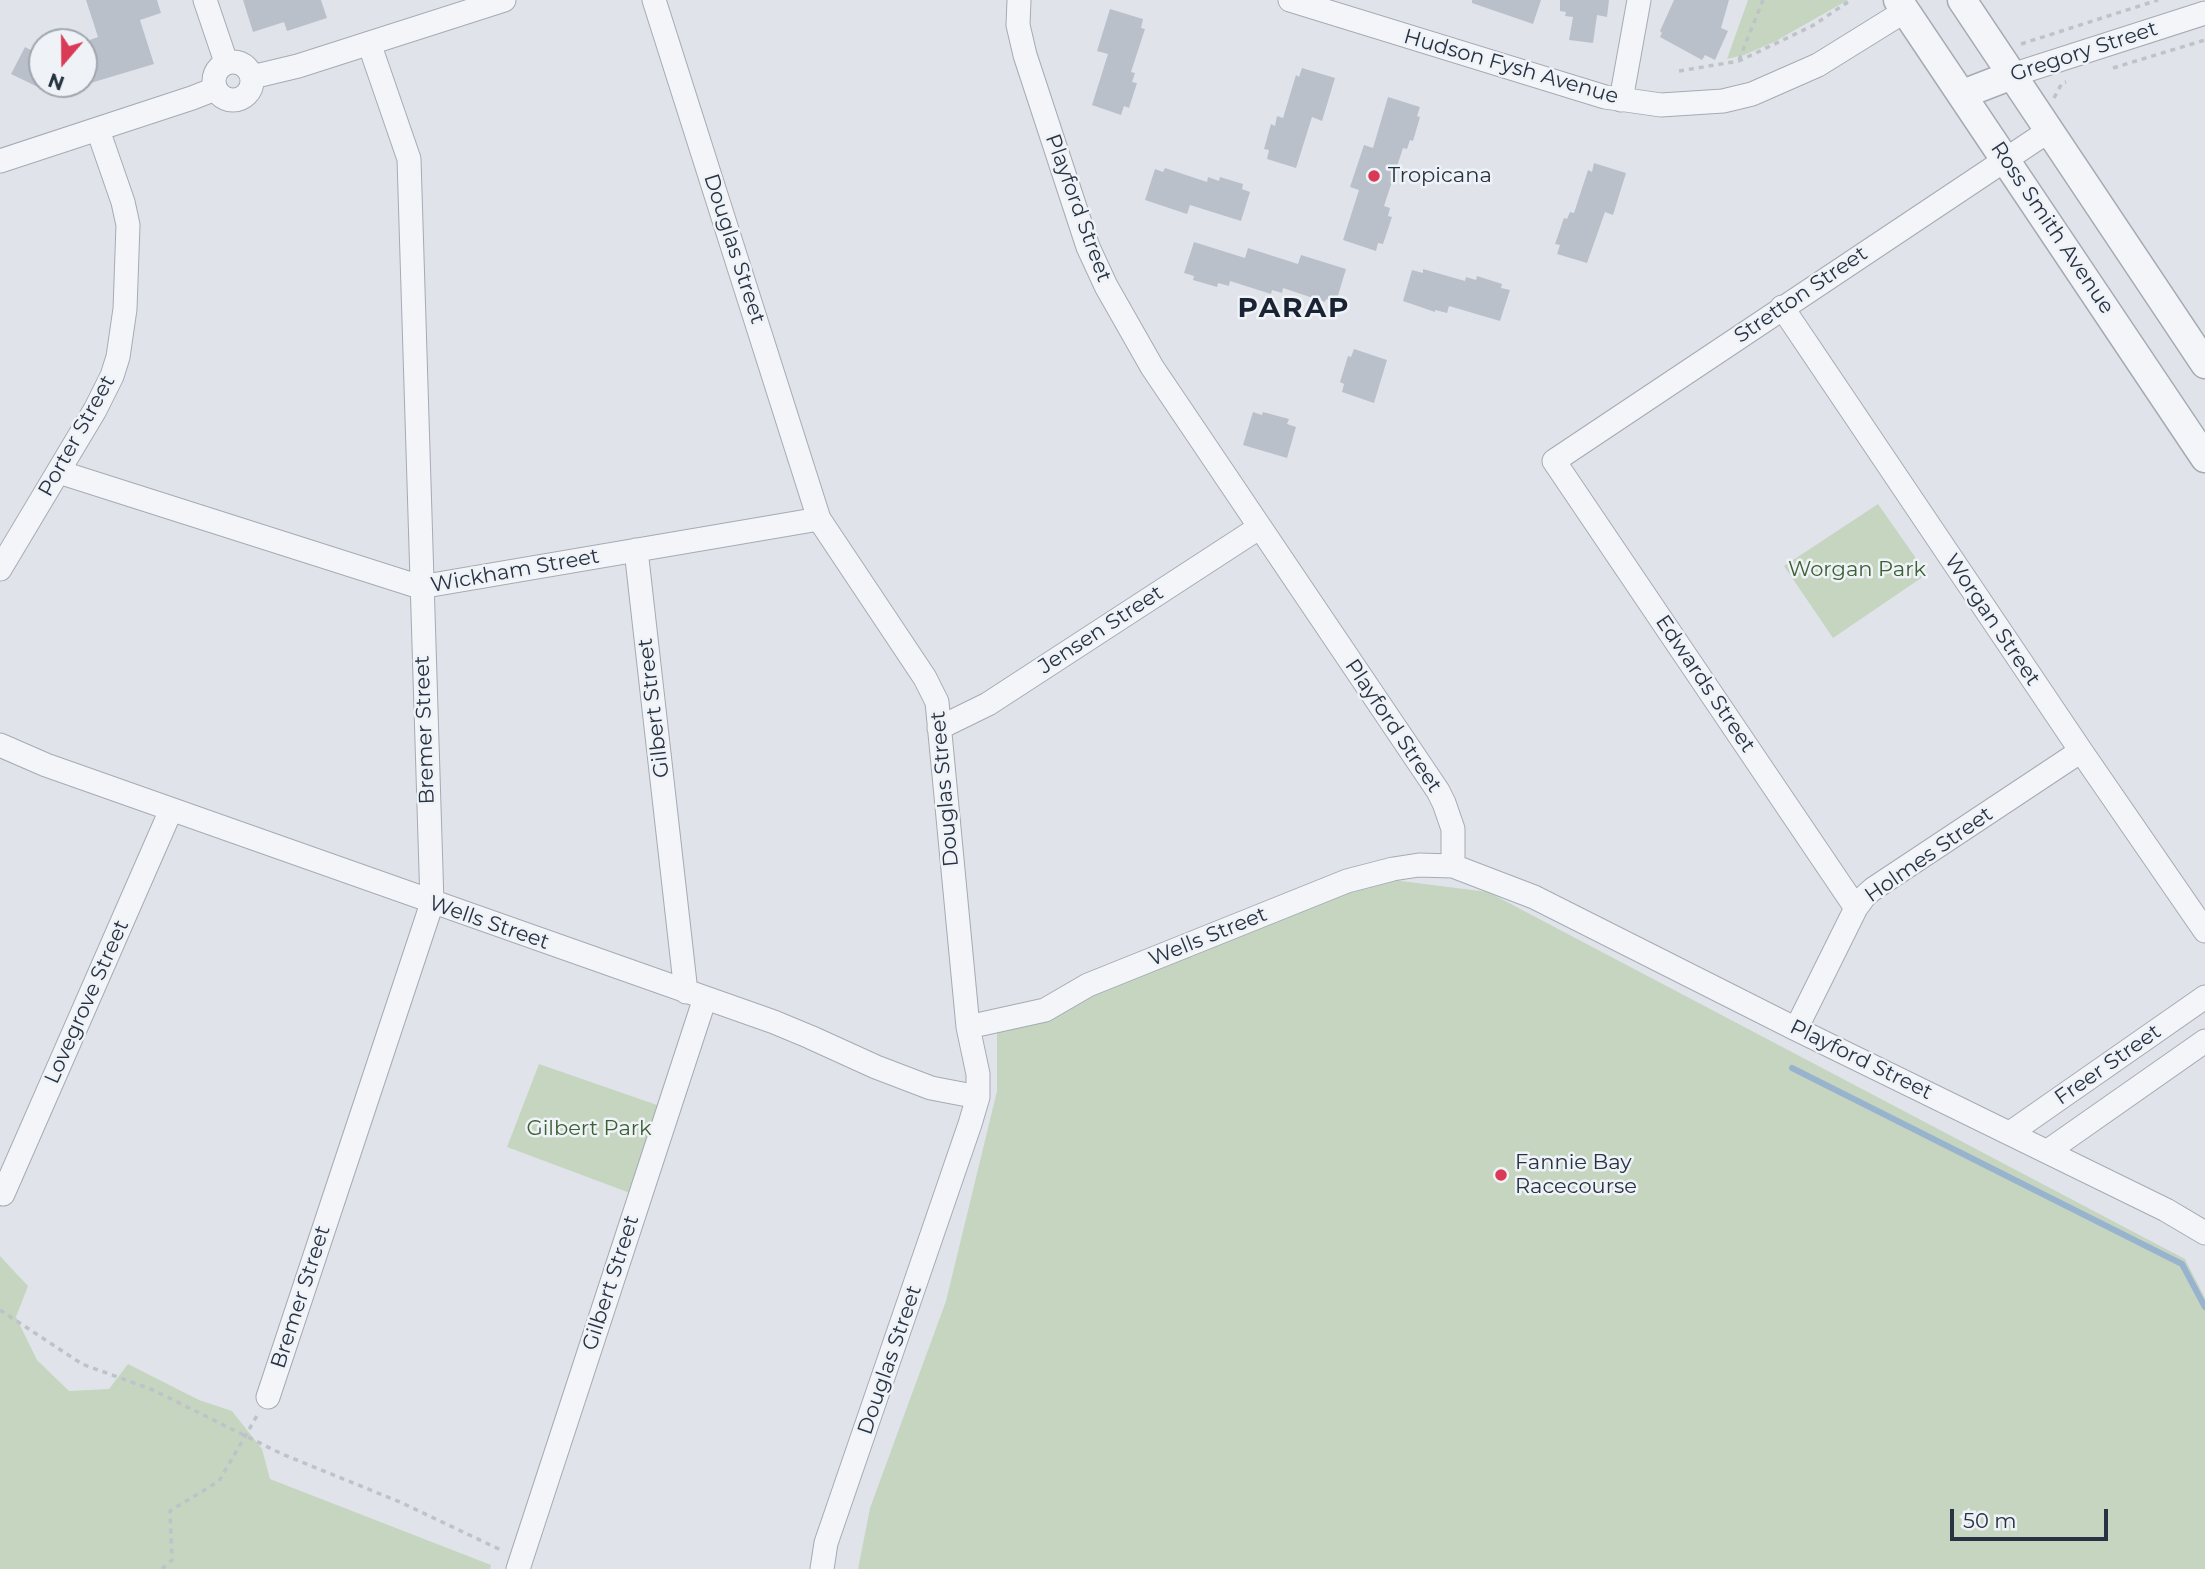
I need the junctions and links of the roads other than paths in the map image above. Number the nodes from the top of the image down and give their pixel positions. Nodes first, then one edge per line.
1 (205, 0) edge
2 (504, 0) edge
3 (654, 0) edge
4 (1019, 0) edge
5 (1290, 0) edge
6 (1639, 0) edge
7 (1962, 0) edge
8 (1908, 4) edge
9 (2205, 13) edge
10 (369, 43) junction
11 (226, 62) junction
12 (2012, 75) junction
13 (252, 77) junction
14 (215, 89) junction
15 (1963, 94) junction
16 (1621, 100) junction
17 (98, 130) junction
18 (2050, 130) junction
19 (2006, 159) junction
20 (0, 161) edge
21 (1782, 307) junction
22 (2204, 361) edge
23 (2205, 458) edge
24 (1554, 461) joint
25 (59, 472) junction
26 (819, 519) junction
27 (1260, 527) junction
28 (636, 550) junction
29 (0, 569) edge
30 (421, 587) junction
31 (939, 728) junction
32 (0, 745) edge
33 (2081, 751) junction
34 (172, 810) junction
35 (1453, 866) junction
36 (432, 903) junction
37 (1856, 908) junction
38 (2205, 931) edge
39 (696, 995) junction
40 (2205, 997) edge
41 (968, 1027) junction
42 (1796, 1029) junction
43 (2205, 1041) edge
44 (978, 1097) junction
45 (2010, 1133) junction
46 (2048, 1151) junction
47 (3, 1194) dead end
48 (2205, 1233) edge
49 (268, 1397) road end
50 (520, 1563) edge
51 (822, 1569) edge

1 - 11 street
2 - 10 street
3 - 26 street, Douglas Street
4 - 27 street, Playford Street
5 - 16 street, Hudson Fysh Avenue
6 - 16 street
7 - 12 street
8 - 15 street, Ross Smith Avenue
8 - 16 street, Hudson Fysh Avenue
9 - 12 street, Gregory Street
10 - 13 street
10 - 30 street, Bremer Street
11 - 13 street
11 - 14 street
12 - 15 street, Gregory Street
12 - 18 street
13 - 14 street
14 - 17 street
15 - 19 street, Ross Smith Avenue
17 - 20 street
17 - 25 street, Porter Street
18 - 19 street, Stretton Street
18 - 22 street
19 - 21 street, Stretton Street
19 - 23 street, Ross Smith Avenue
21 - 24 street, Stretton Street
21 - 33 street, Worgan Street
24 - 37 street, Edwards Street
25 - 29 street, Porter Street
25 - 30 street, Wickham Street
26 - 28 street, Wickham Street
26 - 31 street, Douglas Street
27 - 31 street, Jensen Street
27 - 35 street, Playford Street
28 - 30 street, Wickham Street
28 - 39 street, Gilbert Street
30 - 36 street, Bremer Street
31 - 41 street, Douglas Street
32 - 34 street, Wells Street
33 - 37 street, Holmes Street
33 - 38 street, Worgan Street
34 - 36 street, Wells Street
34 - 47 street, Lovegrove Street
35 - 41 street, Wells Street
35 - 42 street, Playford Street
36 - 39 street, Wells Street
36 - 49 street, Bremer Street
37 - 42 street, Holmes Street
39 - 44 street, Wells Street
39 - 50 street, Gilbert Street
40 - 45 street, Freer Street
41 - 44 street, Douglas Street
42 - 45 street, Playford Street
43 - 46 street, Freer Street
44 - 51 street, Douglas Street
45 - 46 street, Playford Street
46 - 48 street, Playford Street

